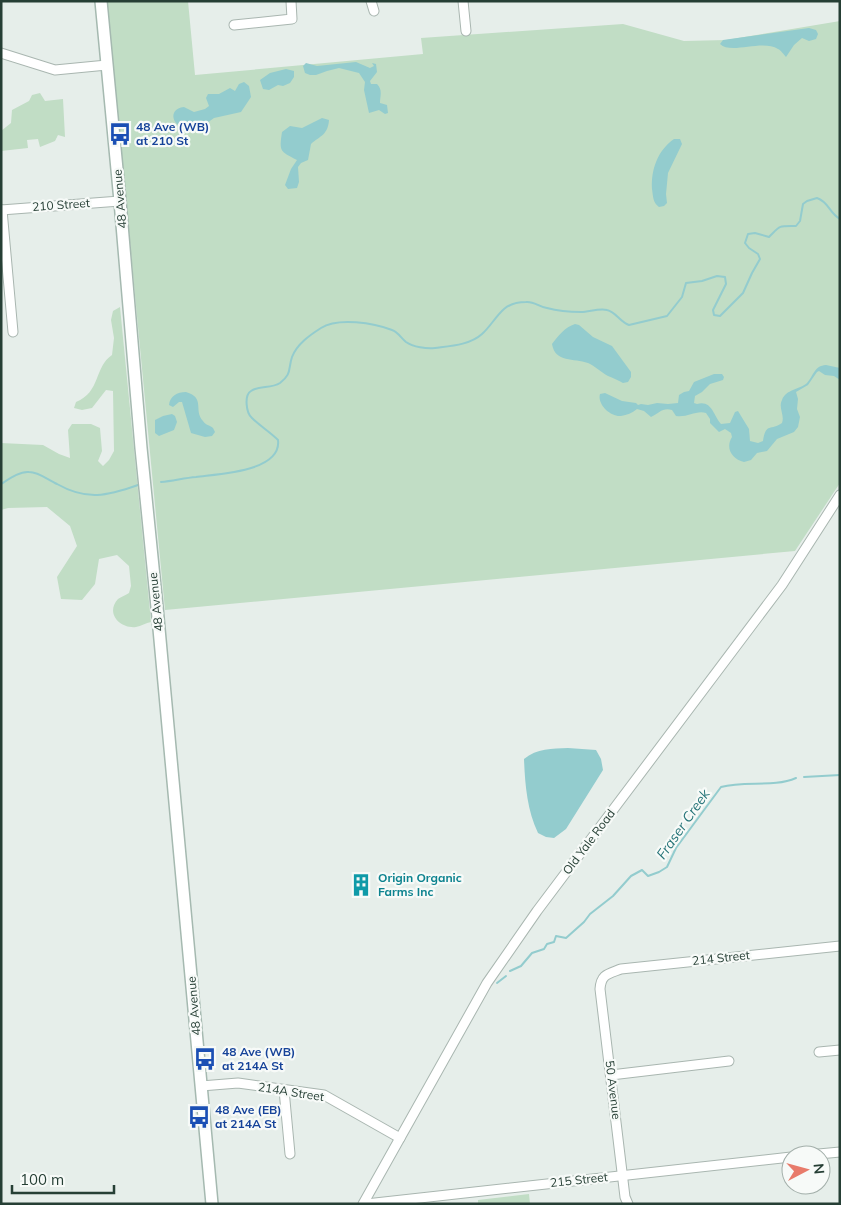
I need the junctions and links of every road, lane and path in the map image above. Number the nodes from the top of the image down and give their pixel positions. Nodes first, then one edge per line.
1 (101, 1) edge
2 (291, 1) edge
3 (371, 1) edge
4 (463, 1) edge
5 (374, 11) dead end
6 (234, 25) dead end
7 (466, 31) dead end
8 (1, 53) edge
9 (107, 65) junction
10 (120, 201) junction
11 (2, 210) edge
12 (13, 332) dead end
13 (840, 496) edge
14 (840, 946) edge
15 (604, 976) joint
16 (840, 1050) edge
17 (819, 1052) dead end
18 (729, 1061) dead end
19 (611, 1075) junction
20 (201, 1086) junction
21 (284, 1090) junction
22 (400, 1138) junction
23 (290, 1154) dead end
24 (781, 1158) edge
25 (623, 1175) junction
26 (212, 1204) edge
27 (365, 1204) edge
28 (628, 1204) edge

1 - 9 main road, 48 Avenue
2 - 6 street
3 - 5 street
4 - 7 street
8 - 9 street
9 - 10 main road, 48 Avenue
10 - 11 street, 210 Street
10 - 20 main road, 48 Avenue
11 - 12 street
13 - 22 street, Old Yale Road
14 - 15 street, 214 Street
15 - 19 street, 50 Avenue
16 - 17 street
18 - 19 street
19 - 25 street, 50 Avenue
20 - 21 street, 214A Street
20 - 26 main road, 48 Avenue
21 - 22 street, 214A Street
21 - 23 street
22 - 27 street, Old Yale Road
24 - 25 street, 215 Street
25 - 27 street, 215 Street
25 - 28 street, 50 Avenue

